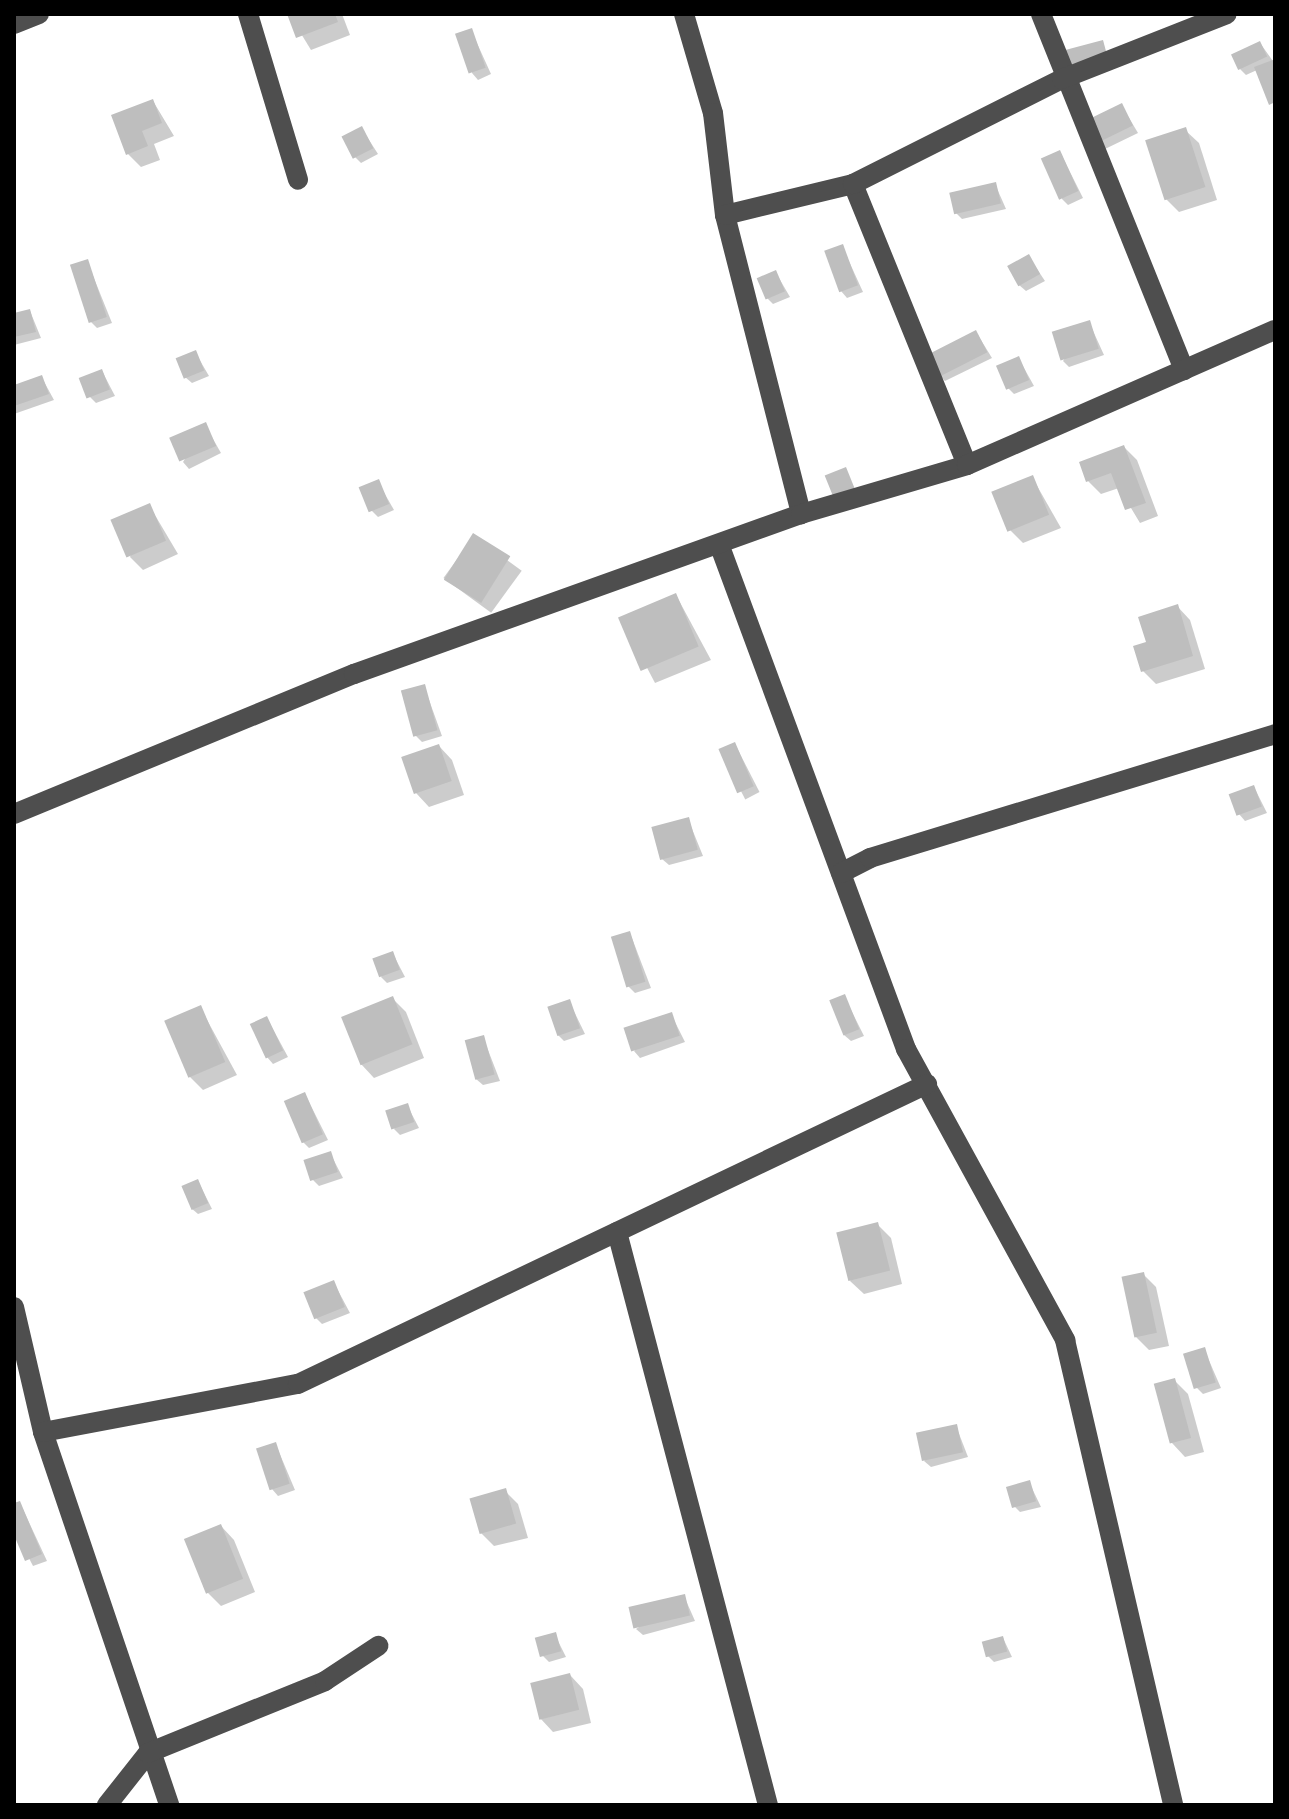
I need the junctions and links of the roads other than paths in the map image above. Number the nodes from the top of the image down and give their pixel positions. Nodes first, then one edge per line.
1 (39, 14) edge
2 (248, 14) edge
3 (684, 14) edge
4 (1041, 14) edge
5 (1227, 14) edge
6 (14, 24) edge
7 (1062, 79) junction
8 (298, 180) dead end
9 (853, 184) junction
10 (725, 215) junction
11 (1275, 330) edge
12 (1184, 370) junction
13 (967, 465) junction
14 (801, 514) junction
15 (719, 544) junction
16 (1275, 734) edge
17 (14, 814) edge
18 (841, 873) junction
19 (927, 1084) junction
20 (617, 1232) junction
21 (14, 1307) edge
22 (43, 1432) junction
23 (378, 1646) dead end
24 (148, 1753) junction
25 (107, 1805) edge
26 (169, 1805) edge
27 (768, 1805) edge
28 (1173, 1805) edge

1 - 6 street
2 - 8 street
3 - 10 street
4 - 7 street
5 - 7 street
7 - 9 street
7 - 12 street
9 - 10 street
9 - 13 street
10 - 14 street
11 - 12 street
12 - 13 street
13 - 14 street
14 - 15 street
15 - 17 street
15 - 18 street
16 - 18 street
18 - 19 street
19 - 20 street
19 - 28 street
20 - 22 street
20 - 27 street
21 - 22 street
22 - 24 street
23 - 24 street
24 - 25 street
24 - 26 street

